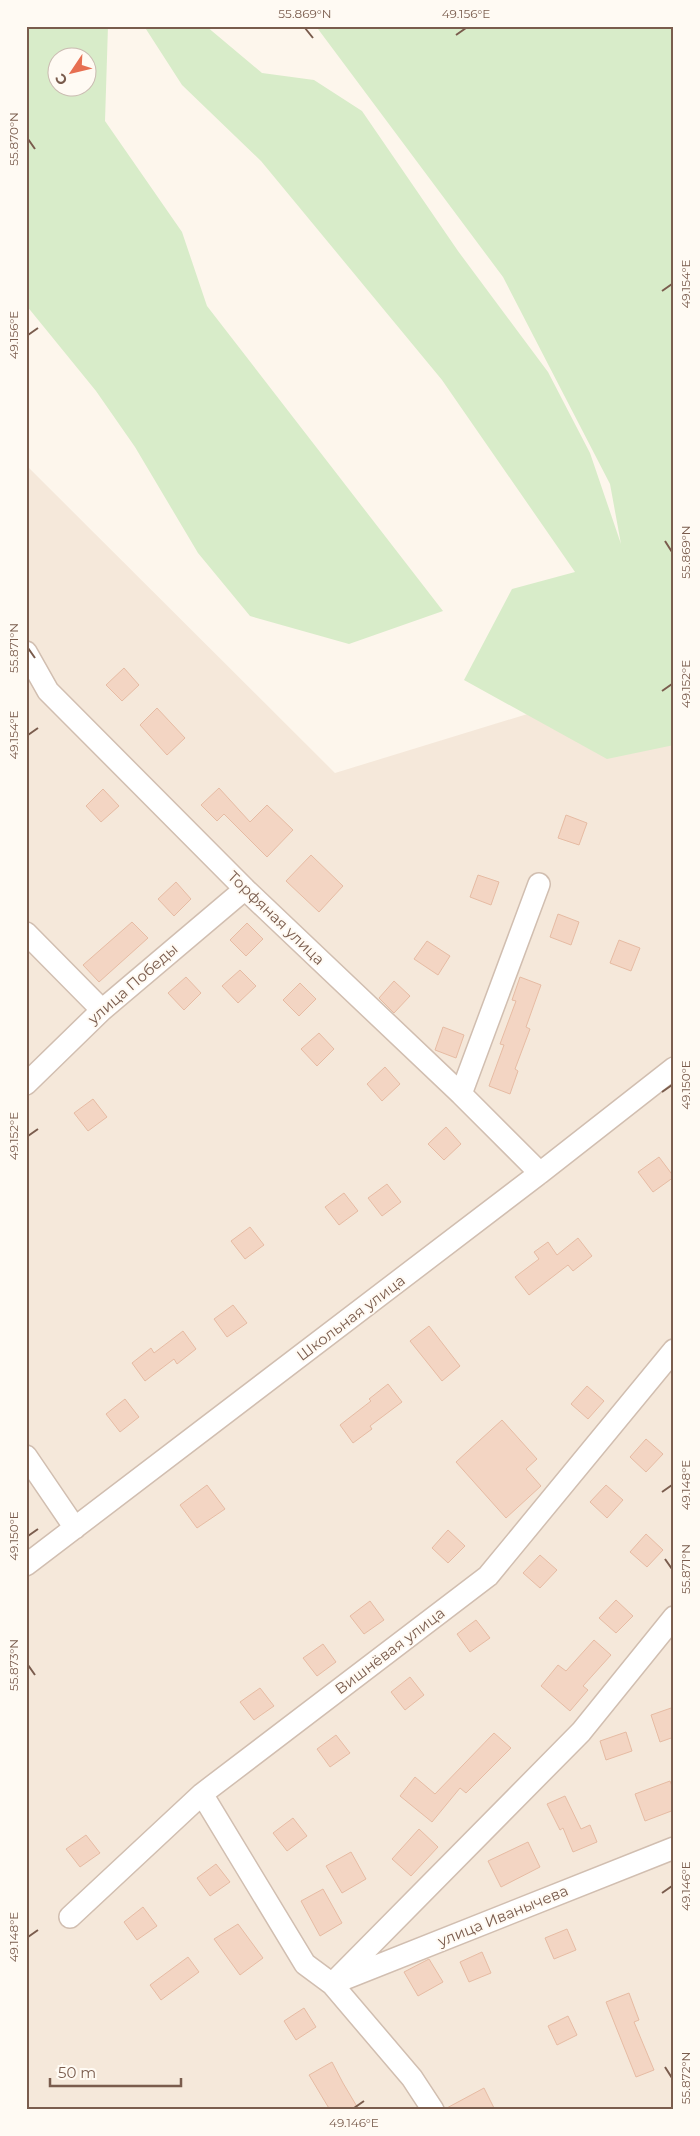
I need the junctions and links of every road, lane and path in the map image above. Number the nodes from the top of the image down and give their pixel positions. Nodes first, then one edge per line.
1 (26, 652) edge
2 (539, 884) dead end
3 (245, 889) junction
4 (26, 933) edge
5 (102, 1010) junction
6 (674, 1068) edge
7 (26, 1084) edge
8 (461, 1094) junction
9 (540, 1173) junction
10 (674, 1350) edge
11 (26, 1456) edge
12 (75, 1528) junction
13 (26, 1565) edge
14 (674, 1617) edge
15 (674, 1643) edge
16 (645, 1654) junction
17 (202, 1794) junction
18 (674, 1848) edge
19 (70, 1917) dead end
20 (332, 1984) junction
21 (433, 2110) edge

1 - 3 street, Торфяная улица
2 - 8 street
3 - 5 street, улица Победы
3 - 8 street, Торфяная улица
4 - 5 street
5 - 7 street, улица Победы
6 - 9 street, Школьная улица
8 - 9 street, Торфяная улица
9 - 12 street, Школьная улица
10 - 17 street, Вишнёвая улица
11 - 12 street
12 - 13 street, Школьная улица
14 - 16 street
15 - 16 street
16 - 20 street
17 - 19 street, Вишнёвая улица
17 - 20 street
18 - 20 street, улица Иванычева
20 - 21 street

